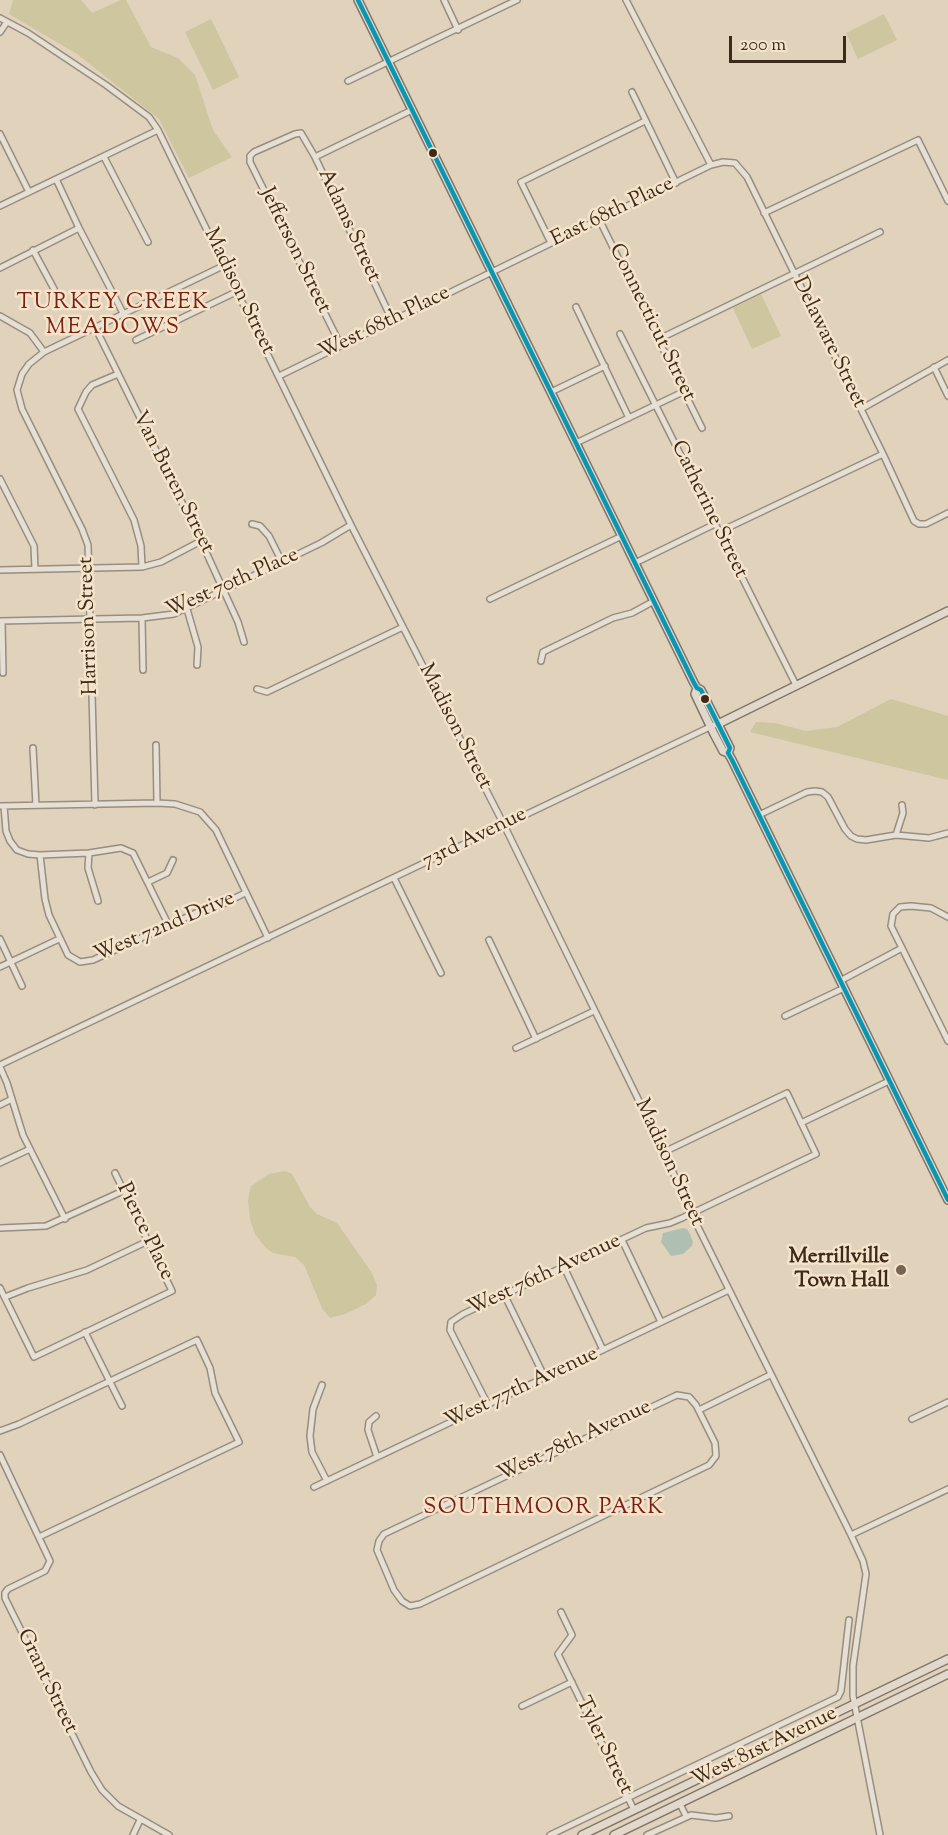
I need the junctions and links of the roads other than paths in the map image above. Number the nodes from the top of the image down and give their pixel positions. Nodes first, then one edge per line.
1 (358, 0) edge
2 (444, 0) edge
3 (517, 0) edge
4 (626, 0) edge
5 (0, 18) edge
6 (7, 22) junction
7 (458, 30) junction
8 (0, 32) edge
9 (389, 63) junction
10 (348, 81) dead end
11 (632, 92) dead end
12 (412, 110) junction
13 (645, 121) junction
14 (158, 130) junction
15 (0, 134) edge
16 (3, 148) edge
17 (250, 156) joint
18 (104, 157) junction
19 (315, 157) junction
20 (735, 163) joint
21 (711, 165) junction
22 (57, 178) junction
23 (676, 183) junction
24 (29, 192) junction
25 (948, 201) edge
26 (0, 206) edge
27 (764, 213) junction
28 (599, 219) junction
29 (79, 228) junction
30 (880, 232) dead end
31 (148, 242) dead end
32 (551, 243) junction
33 (33, 250) junction
34 (224, 266) junction
35 (0, 268) edge
36 (492, 272) junction
37 (793, 273) junction
38 (54, 289) dead end
39 (236, 292) junction
40 (576, 307) dead end
41 (123, 313) junction
42 (0, 316) edge
43 (392, 320) junction
44 (95, 327) junction
45 (620, 334) dead end
46 (659, 339) junction
47 (136, 340) dead end
48 (341, 346) junction
49 (44, 352) junction
50 (948, 360) edge
51 (605, 366) junction
52 (934, 367) junction
53 (118, 374) junction
54 (279, 376) junction
55 (685, 391) junction
56 (551, 392) junction
57 (948, 396) edge
58 (656, 405) junction
59 (861, 409) junction
60 (629, 418) junction
61 (702, 428) dead end
62 (576, 443) junction
63 (883, 454) junction
64 (0, 479) edge
65 (948, 513) edge
66 (252, 524) dead end
67 (715, 524) junction
68 (351, 525) junction
69 (719, 532) junction
70 (622, 536) junction
71 (201, 541) junction
72 (282, 562) junction
73 (635, 563) junction
74 (89, 567) junction
75 (142, 567) junction
76 (35, 569) junction
77 (0, 570) edge
78 (224, 589) junction
79 (490, 599) dead end
80 (654, 601) junction
81 (187, 609) junction
82 (948, 611) edge
83 (142, 618) junction
84 (91, 619) junction
85 (1, 621) edge
86 (403, 627) junction
87 (244, 642) dead end
88 (541, 661) dead end
89 (197, 665) dead end
90 (144, 670) dead end
91 (3, 673) dead end
92 (796, 685) junction
93 (257, 689) dead end
94 (714, 725) junction
95 (156, 745) dead end
96 (33, 748) dead end
97 (157, 803) junction
98 (95, 804) junction
99 (36, 805) junction
100 (902, 805) dead end
101 (2, 806) edge
102 (759, 815) junction
103 (504, 825) junction
104 (948, 833) edge
105 (896, 835) junction
106 (89, 853) junction
107 (40, 855) junction
108 (173, 860) dead end
109 (394, 878) junction
110 (148, 882) junction
111 (246, 893) junction
112 (98, 901) dead end
113 (948, 917) edge
114 (169, 926) junction
115 (268, 938) junction
116 (0, 939) edge
117 (59, 939) junction
118 (489, 940) dead end
119 (902, 948) junction
120 (11, 962) junction
121 (0, 967) edge
122 (441, 973) dead end
123 (842, 984) junction
124 (22, 986) dead end
125 (594, 1011) junction
126 (785, 1016) dead end
127 (946, 1032) edge
128 (536, 1039) junction
129 (948, 1041) edge
130 (516, 1048) dead end
131 (0, 1066) edge
132 (889, 1081) junction
133 (12, 1099) junction
134 (0, 1105) edge
135 (801, 1124) junction
136 (30, 1149) junction
137 (664, 1152) junction
138 (0, 1163) edge
139 (115, 1173) dead end
140 (123, 1191) junction
141 (948, 1200) edge
142 (691, 1213) junction
143 (65, 1219) junction
144 (0, 1228) edge
145 (622, 1240) junction
146 (148, 1241) junction
147 (564, 1267) junction
148 (0, 1288) edge
149 (729, 1290) junction
150 (504, 1294) junction
151 (5, 1298) junction
152 (661, 1322) junction
153 (85, 1332) junction
154 (603, 1350) junction
155 (771, 1375) junction
156 (544, 1378) junction
157 (110, 1382) junction
158 (322, 1385) dead end
159 (948, 1402) edge
160 (488, 1405) junction
161 (122, 1406) dead end
162 (699, 1410) junction
163 (376, 1416) dead end
164 (912, 1419) dead end
165 (0, 1431) edge
166 (0, 1455) edge
167 (377, 1457) junction
168 (327, 1481) junction
169 (315, 1487) dead end
170 (948, 1489) edge
171 (851, 1535) junction
172 (39, 1537) junction
173 (561, 1612) dead end
174 (859, 1627) junction
175 (948, 1659) edge
176 (948, 1674) edge
177 (572, 1682) junction
178 (854, 1705) junction
179 (522, 1706) dead end
180 (856, 1719) junction
181 (705, 1761) junction
182 (711, 1774) junction
183 (628, 1798) junction
184 (680, 1804) junction
185 (634, 1810) junction
186 (686, 1816) junction
187 (729, 1816) dead end
188 (140, 1820) junction
189 (133, 1835) edge
190 (169, 1835) edge
191 (550, 1835) edge
192 (582, 1835) edge
193 (614, 1835) edge
194 (647, 1835) edge
195 (880, 1835) edge

1 - 9 main road
2 - 7 street
3 - 7 street
4 - 21 street
5 - 6 street, Madison Street
6 - 8 street
6 - 14 street, Madison Street
7 - 9 street
9 - 10 street
9 - 12 main road
11 - 13 street
12 - 19 street
12 - 36 main road
13 - 23 street
13 - 32 street
14 - 18 street
14 - 34 street, Madison Street
15 - 16 street
16 - 24 street
17 - 19 street, Adams Street
17 - 48 street, Jefferson Street
18 - 22 street
18 - 31 street
19 - 43 street, Adams Street
20 - 21 street, East 68th Place
20 - 27 street, Delaware Street
21 - 23 street, East 68th Place
22 - 24 street
22 - 29 street
23 - 28 street, East 68th Place
24 - 26 street
25 - 27 street
27 - 37 street, Delaware Street
28 - 32 street, East 68th Place
28 - 46 street, Connecticut Street
29 - 33 street
29 - 41 street
30 - 37 street
32 - 36 street, East 68th Place
33 - 35 street
33 - 38 street
34 - 39 street, Madison Street
34 - 41 street
36 - 43 street, West 68th Place
36 - 56 main road
37 - 46 street
37 - 59 street, Delaware Street
39 - 47 street
39 - 54 street, Madison Street
40 - 51 street
41 - 44 street
42 - 49 street
43 - 48 street, West 68th Place
44 - 49 street
44 - 53 street, Van Buren Street
45 - 58 street, Catherine Street
46 - 55 street, Connecticut Street
48 - 54 street, West 68th Place
49 - 74 street, Harrison Street
50 - 52 street
51 - 56 street
51 - 60 street
52 - 57 street
52 - 59 street
53 - 71 street, Van Buren Street
53 - 75 street
54 - 68 street, Madison Street
55 - 58 street
55 - 61 street, Connecticut Street
56 - 62 main road
58 - 60 street
58 - 67 street, Catherine Street
59 - 63 street, Delaware Street
60 - 62 street
62 - 70 main road
63 - 65 street, Delaware Street
63 - 69 street
64 - 76 street
66 - 72 street
67 - 69 street, Catherine Street
67 - 73 street
68 - 72 street, West 70th Place
68 - 86 street, Madison Street
69 - 92 street, Catherine Street
70 - 73 main road
70 - 79 street
71 - 75 street
71 - 78 street, Van Buren Street
72 - 78 street, West 70th Place
73 - 80 main road
74 - 75 street
74 - 76 street
74 - 84 street, Harrison Street
76 - 77 street
78 - 81 street, West 70th Place
78 - 87 street, Van Buren Street
80 - 88 street
80 - 94 main road
81 - 83 street, West 70th Place
81 - 89 street
82 - 92 main road, 73rd Avenue
83 - 84 street, West 70th Place
83 - 90 street
84 - 85 street, West 70th Place
84 - 98 street, Harrison Street
85 - 91 street
86 - 93 street
86 - 103 street, Madison Street
92 - 94 main road, 73rd Avenue
94 - 102 main road
94 - 103 street, 73rd Avenue
95 - 97 street
96 - 99 street
97 - 98 street
97 - 111 street
98 - 99 street
99 - 101 street
100 - 105 street
101 - 107 street
102 - 105 street
102 - 123 main road
103 - 109 street, 73rd Avenue
103 - 125 street, Madison Street
104 - 105 street
106 - 107 street
106 - 110 street
106 - 112 street
107 - 117 street
108 - 110 street
109 - 115 street, 73rd Avenue
109 - 122 street
110 - 114 street
111 - 114 street, West 72nd Drive
111 - 115 street
113 - 119 street
114 - 117 street, West 72nd Drive
115 - 131 street, 73rd Avenue
116 - 120 street
117 - 120 street
118 - 128 street
119 - 123 street
119 - 127 street
120 - 121 street
120 - 124 street
123 - 126 street
123 - 132 main road
125 - 128 street
125 - 137 street, Madison Street
127 - 129 street
128 - 130 street
131 - 133 street
132 - 135 street
132 - 141 main road
133 - 134 street
133 - 136 street
135 - 137 street
135 - 142 street, West 76th Avenue
136 - 138 street
136 - 143 street
137 - 142 street, Madison Street
139 - 140 street, Pierce Place
140 - 143 street
140 - 146 street, Pierce Place
142 - 145 street, West 76th Avenue
142 - 149 street, Madison Street
143 - 144 street
145 - 147 street, West 76th Avenue
145 - 152 street
146 - 151 street
146 - 153 street, Pierce Place
147 - 150 street, West 76th Avenue
147 - 154 street
148 - 151 street
149 - 152 street, West 77th Avenue
149 - 155 street, Madison Street
150 - 156 street
150 - 160 street, West 76th Avenue
151 - 153 street
152 - 154 street, West 77th Avenue
153 - 157 street
154 - 156 street, West 77th Avenue
155 - 162 street
155 - 171 street, Madison Street
156 - 160 street, West 77th Avenue
157 - 161 street
157 - 165 street
157 - 172 street
158 - 168 street
159 - 164 street
160 - 167 street, West 77th Avenue
162 - 162 street, West 78th Avenue
163 - 167 street
166 - 172 street, Grant Street
167 - 168 street, West 77th Avenue
168 - 169 street, West 77th Avenue
170 - 171 street
171 - 174 street, Madison Street
172 - 188 street, Grant Street
173 - 177 street, Tyler Street
174 - 178 street
174 - 181 street
175 - 178 main road, West 81st Avenue
176 - 180 main road, West 81st Avenue
177 - 179 street
177 - 183 street, Tyler Street
178 - 180 street
178 - 182 main road, West 81st Avenue
180 - 184 main road, West 81st Avenue
180 - 195 street
181 - 182 street
181 - 183 street
182 - 185 main road, West 81st Avenue
183 - 185 street, Tyler Street
183 - 191 street
184 - 186 street, West 81st Avenue
184 - 193 main road, West 81st Avenue
185 - 192 main road, West 81st Avenue
186 - 187 street, West 81st Avenue
186 - 194 street, West 81st Avenue
188 - 189 street
188 - 190 street, Grant Street

